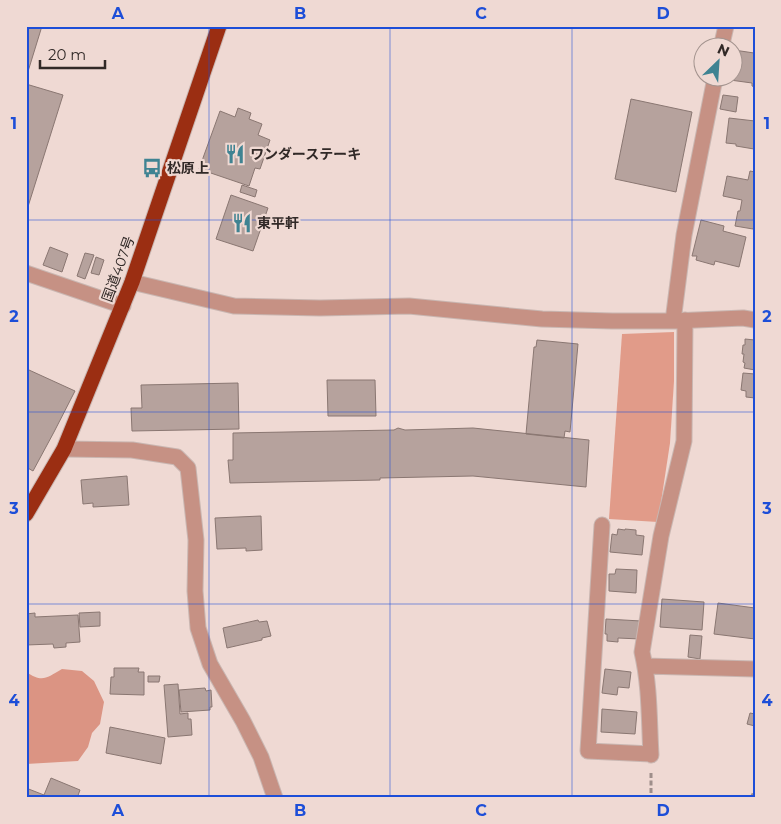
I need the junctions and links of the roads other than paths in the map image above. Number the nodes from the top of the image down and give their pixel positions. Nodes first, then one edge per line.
1 (219, 26) edge
2 (713, 88) edge
3 (26, 273) edge
4 (132, 282) junction
5 (123, 306) junction
6 (755, 320) edge
7 (679, 321) junction
8 (64, 448) junction
9 (26, 514) edge
10 (602, 525) dead end
11 (645, 666) junction
12 (755, 669) edge
13 (275, 798) edge

1 - 4 highway, 国道407号
2 - 7 street
3 - 5 street
4 - 5 highway, 国道407号
4 - 7 street
5 - 8 highway, 国道407号
6 - 7 street
7 - 11 street
8 - 9 highway, 国道407号
8 - 13 street
10 - 11 street
11 - 12 street

